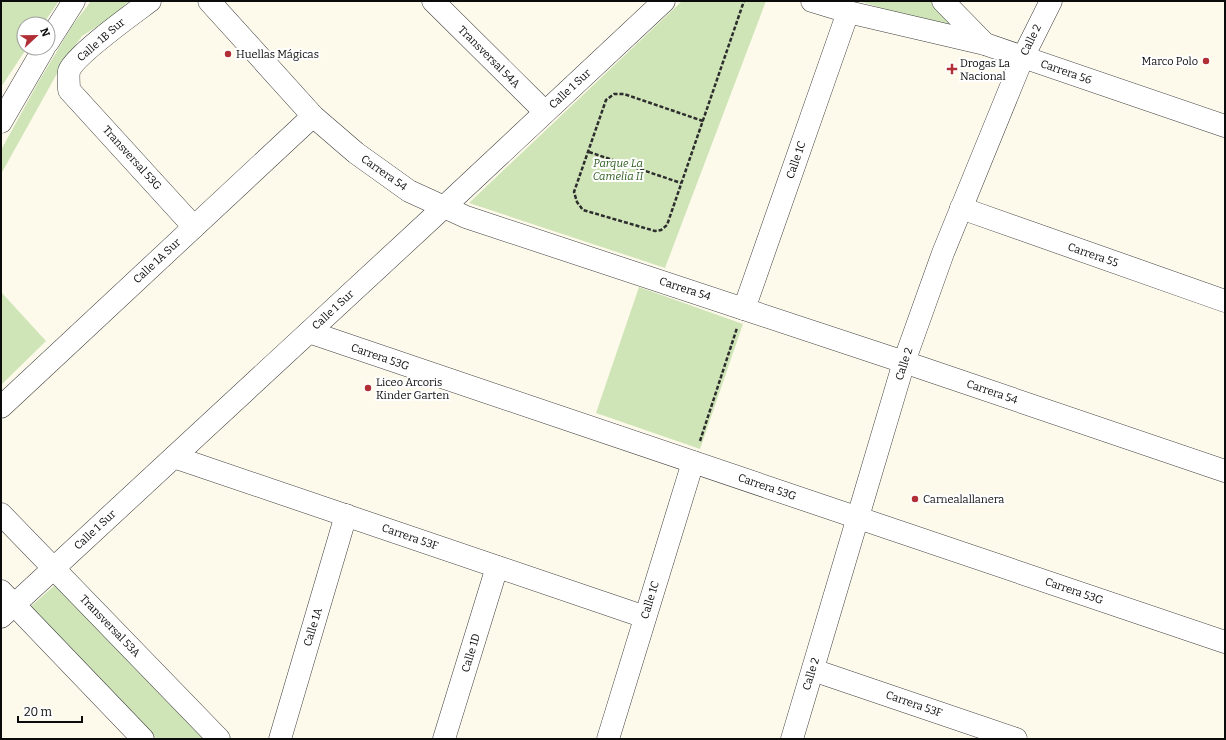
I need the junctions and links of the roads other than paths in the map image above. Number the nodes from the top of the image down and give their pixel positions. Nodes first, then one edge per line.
1 (74, 1) edge
2 (150, 1) edge
3 (209, 1) edge
4 (433, 1) edge
5 (664, 1) edge
6 (812, 1) edge
7 (943, 1) edge
8 (1051, 1) edge
9 (848, 12) junction
10 (56, 29) edge
11 (985, 44) junction
12 (39, 56) edge
13 (1023, 57) junction
14 (69, 90) joint
15 (545, 112) junction
16 (313, 116) junction
17 (1, 122) edge
18 (1225, 126) edge
19 (444, 207) junction
20 (961, 208) junction
21 (194, 227) junction
22 (1225, 301) edge
23 (744, 309) junction
24 (309, 332) junction
25 (904, 362) junction
26 (1, 407) edge
27 (174, 457) junction
28 (693, 462) junction
29 (1225, 471) edge
30 (1, 514) edge
31 (346, 515) junction
32 (857, 518) junction
33 (498, 567) junction
34 (54, 568) junction
35 (5, 604) edge
36 (646, 617) junction
37 (1225, 642) edge
38 (812, 670) junction
39 (143, 739) edge
40 (219, 739) edge
41 (280, 739) edge
42 (444, 739) edge
43 (608, 739) edge
44 (792, 739) edge
45 (1016, 739) edge

1 - 10 street
2 - 14 street, Calle 1B Sur
3 - 16 street, Carrera 54
4 - 15 street, Transversal 54A
5 - 15 street, Calle 1 Sur
6 - 9 street, Carrera 56
7 - 11 street
8 - 13 street, Calle 2
9 - 11 street, Carrera 56
9 - 23 street, Calle 1C
11 - 13 street, Carrera 56
12 - 17 street
13 - 18 street, Carrera 56
13 - 20 street, Calle 2
14 - 21 street, Transversal 53G
15 - 19 street, Calle 1 Sur
16 - 19 street, Carrera 54
16 - 21 street, Calle 1A Sur
19 - 23 street, Carrera 54
19 - 24 street, Calle 1 Sur
20 - 22 street, Carrera 55
20 - 25 street, Calle 2
21 - 26 street, Calle 1A Sur
23 - 25 street, Carrera 54
24 - 27 street, Calle 1 Sur
24 - 28 street, Carrera 53G
25 - 29 street, Carrera 54
25 - 32 street, Calle 2
27 - 31 street, Carrera 53F
27 - 34 street, Calle 1 Sur
28 - 32 street, Carrera 53G
28 - 36 street, Calle 1C
30 - 34 street, Transversal 53A
31 - 33 street, Carrera 53F
31 - 41 street, Calle 1A
32 - 37 street, Carrera 53G
32 - 38 street, Calle 2
33 - 36 street, Carrera 53F
33 - 42 street, Calle 1D
34 - 35 street, Calle 1 Sur
34 - 40 street, Transversal 53A
35 - 39 street
36 - 43 street, Calle 1C
38 - 44 street, Calle 2
38 - 45 street, Carrera 53F

